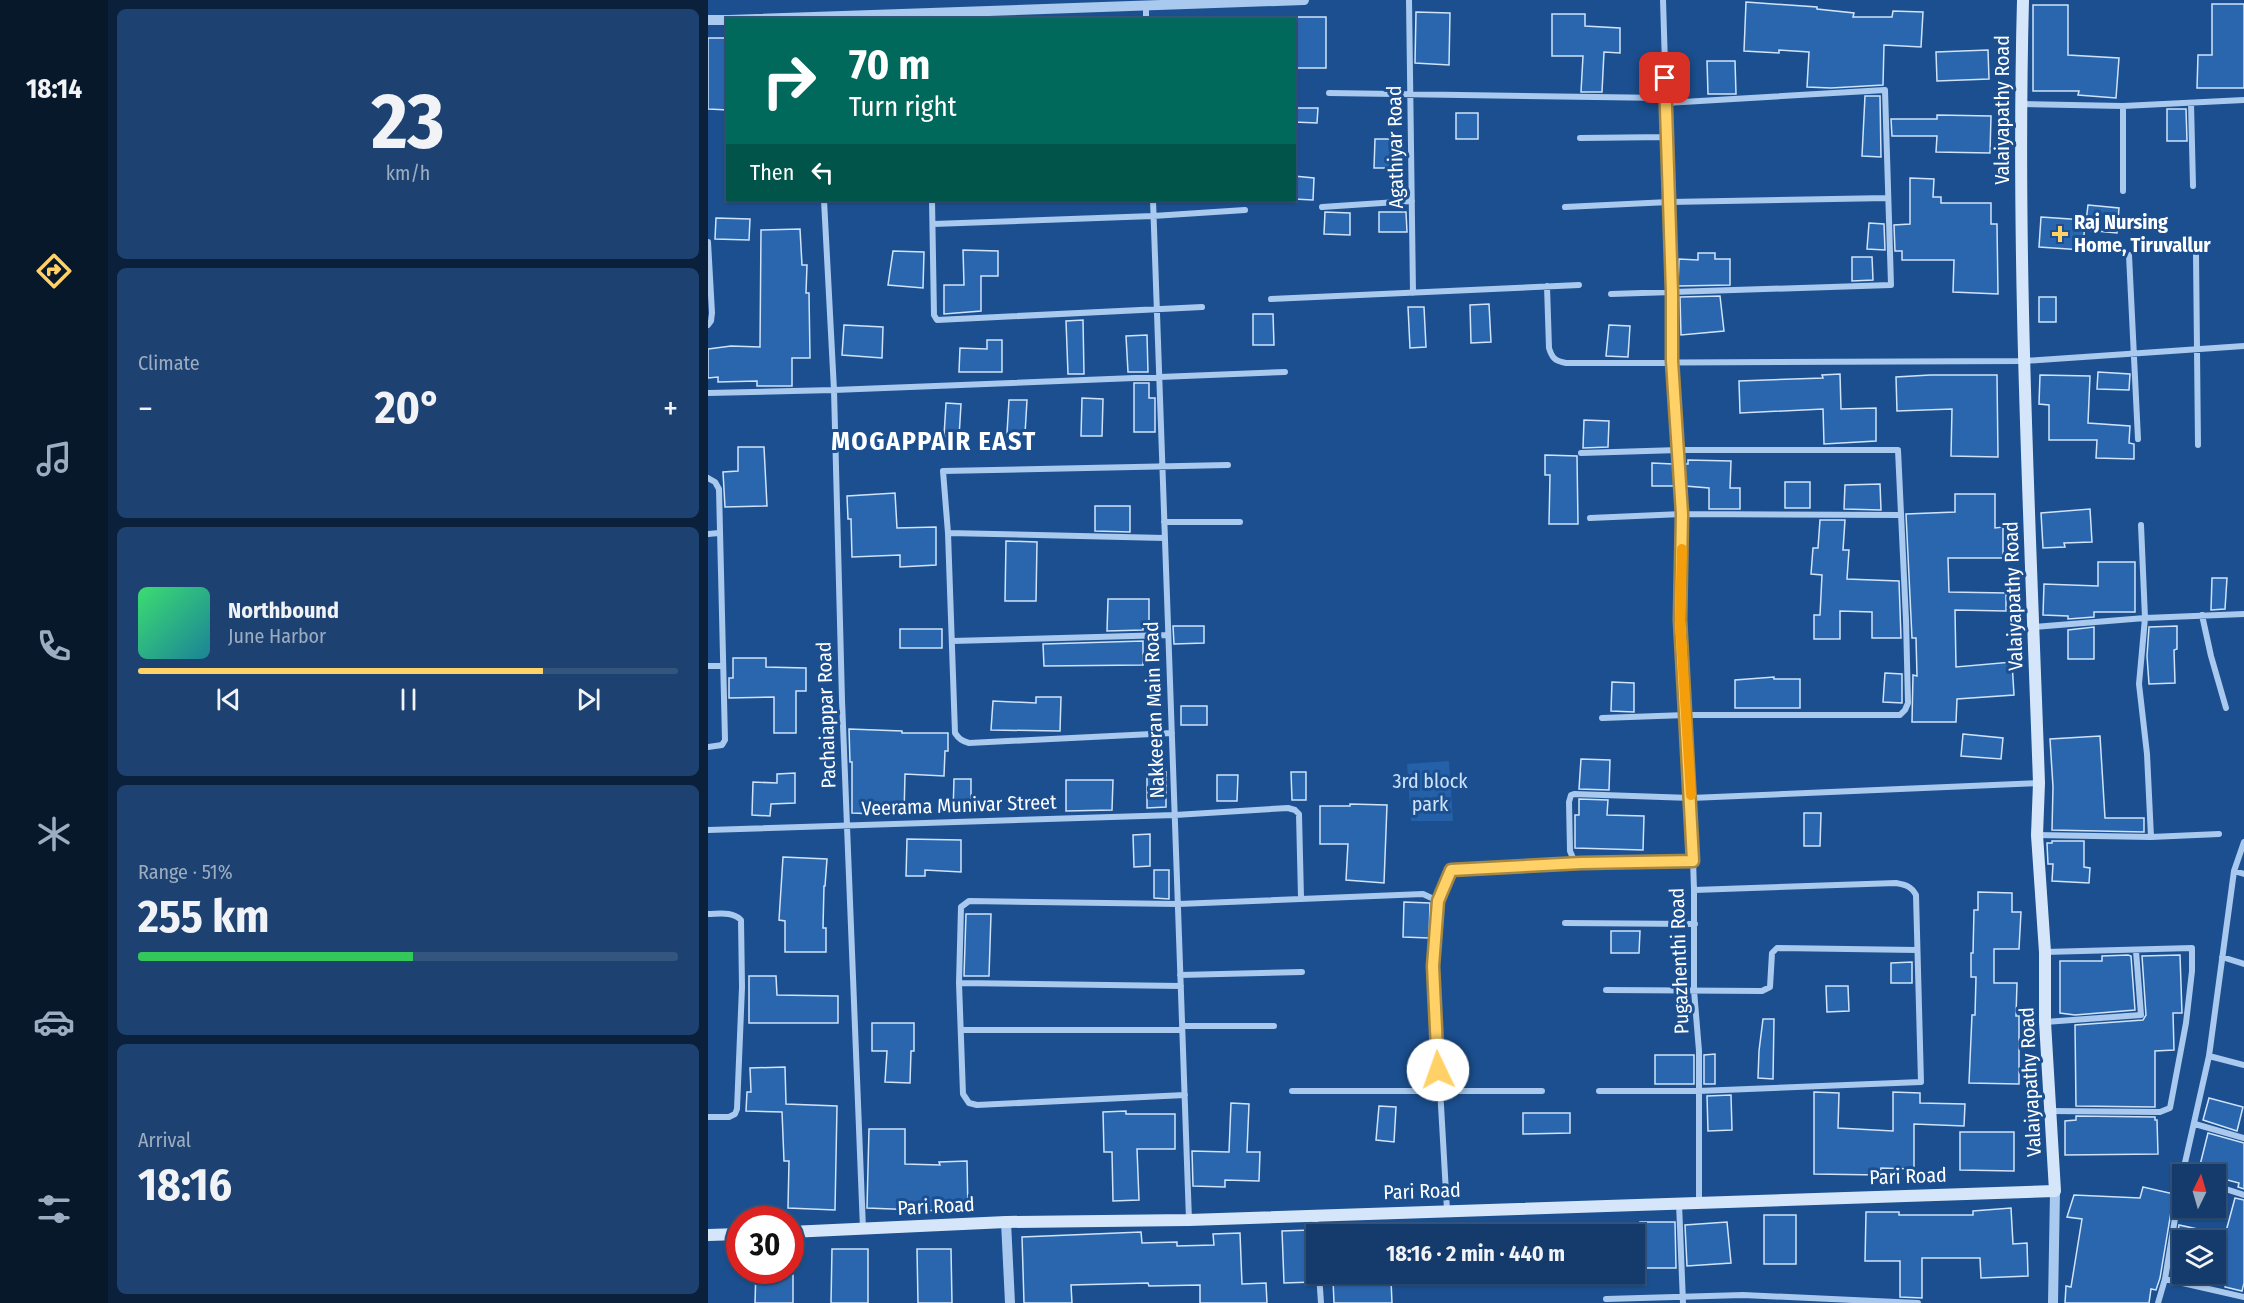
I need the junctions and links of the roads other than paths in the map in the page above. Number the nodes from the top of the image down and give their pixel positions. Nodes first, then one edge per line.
1 (1304, 0) edge
2 (1409, 0) edge
3 (1663, 0) edge
4 (2023, 0) edge
5 (1200, 2) edge
6 (1146, 6) junction
7 (815, 18) edge
8 (1146, 18) edge
9 (708, 20) edge
10 (726, 20) edge
11 (1329, 93) dead end
12 (1410, 95) junction
13 (1666, 100) junction
14 (2244, 100) edge
15 (2192, 103) junction
16 (2020, 104) junction
17 (2123, 106) junction
18 (1580, 138) dead end
19 (1667, 138) junction
20 (2193, 186) dead end
21 (2123, 190) dead end
22 (1888, 198) junction
23 (824, 201) edge
24 (932, 201) edge
25 (1153, 201) edge
26 (1412, 201) junction
27 (1670, 202) junction
28 (1322, 207) dead end
29 (1565, 207) dead end
30 (1245, 210) dead end
31 (1153, 216) junction
32 (933, 224) junction
33 (708, 242) edge
34 (2196, 254) dead end
35 (2129, 255) dead end
36 (1579, 285) dead end
37 (1547, 286) junction
38 (1672, 292) junction
39 (1413, 293) junction
40 (1611, 294) dead end
41 (1271, 299) dead end
42 (1202, 307) dead end
43 (1157, 309) junction
44 (708, 325) edge
45 (2244, 346) edge
46 (2197, 350) junction
47 (2133, 353) junction
48 (1672, 361) junction
49 (2023, 361) junction
50 (1285, 372) dead end
51 (1160, 378) junction
52 (834, 390) junction
53 (708, 393) edge
54 (2138, 440) dead end
55 (2198, 445) dead end
56 (1679, 450) junction
57 (1581, 453) dead end
58 (1228, 465) dead end
59 (1162, 466) junction
60 (708, 478) edge
61 (1682, 514) junction
62 (1901, 515) junction
63 (1590, 518) dead end
64 (1164, 522) junction
65 (1240, 522) dead end
66 (2141, 525) dead end
67 (719, 533) junction
68 (948, 533) junction
69 (708, 534) edge
70 (1165, 538) junction
71 (2244, 614) edge
72 (2202, 615) junction
73 (2145, 618) junction
74 (2034, 627) junction
75 (1168, 635) junction
76 (952, 641) junction
77 (708, 666) edge
78 (723, 666) junction
79 (2226, 708) dead end
80 (1686, 715) junction
81 (1602, 718) dead end
82 (1172, 733) junction
83 (708, 747) edge
84 (2039, 783) junction
85 (1691, 798) junction
86 (1175, 815) junction
87 (847, 825) junction
88 (708, 831) edge
89 (2219, 834) dead end
90 (2037, 835) junction
91 (2151, 837) junction
92 (2244, 842) edge
93 (1693, 861) junction
94 (1581, 863) junction
95 (2234, 871) junction
96 (2244, 874) edge
97 (1694, 890) junction
98 (1301, 898) junction
99 (1438, 901) junction
100 (1178, 904) junction
101 (708, 914) edge
102 (1565, 923) dead end
103 (1695, 924) junction
104 (1917, 950) junction
105 (2136, 951) junction
106 (2045, 952) junction
107 (2222, 957) junction
108 (2244, 964) edge
109 (1302, 972) dead end
110 (1180, 975) junction
111 (959, 983) junction
112 (1181, 986) junction
113 (1606, 990) dead end
114 (1694, 990) junction
115 (2045, 1022) junction
116 (1274, 1026) dead end
117 (1182, 1028) junction
118 (961, 1030) junction
119 (2209, 1056) junction
120 (2244, 1065) edge
121 (1292, 1091) dead end
122 (1439, 1091) junction
123 (1542, 1091) dead end
124 (1599, 1091) dead end
125 (1698, 1091) junction
126 (1185, 1095) junction
127 (2051, 1111) junction
128 (708, 1117) edge
129 (2195, 1124) junction
130 (2244, 1138) edge
131 (2185, 1164) edge
132 (2226, 1189) edge
133 (2055, 1191) junction
134 (2244, 1195) edge
135 (1679, 1203) junction
136 (1699, 1203) junction
137 (1448, 1210) junction
138 (1315, 1215) junction
139 (2175, 1218) edge
140 (1189, 1220) junction
141 (1006, 1222) junction
142 (1316, 1224) edge
143 (863, 1230) junction
144 (804, 1232) edge
145 (726, 1234) edge
146 (708, 1235) edge
147 (2165, 1279) junction
148 (1320, 1284) edge
149 (2244, 1297) edge
150 (1606, 1299) dead end
151 (1683, 1300) edge
152 (1010, 1303) edge
153 (1321, 1303) edge
154 (1918, 1303) edge
155 (2053, 1303) edge
156 (2158, 1303) edge

1 - 5 street
2 - 12 street, Agathiyar Road
3 - 13 street, Pugazhenthi Road
4 - 16 main road, Valaiyapathy Road
5 - 6 street
6 - 7 street
6 - 8 street
9 - 10 street
11 - 12 street
12 - 13 street
12 - 26 street, Agathiyar Road
13 - 19 street, Pugazhenthi Road
13 - 22 street
14 - 15 street
15 - 17 street
15 - 20 street
16 - 17 street
16 - 49 main road, Valaiyapathy Road
17 - 21 street
18 - 19 street
19 - 27 street, Pugazhenthi Road
22 - 27 street
22 - 38 street
23 - 52 street, Pachaiappar Road
24 - 32 street
25 - 31 street, Nakkeeran Main Road
26 - 28 street
26 - 39 street, Agathiyar Road
27 - 29 street
27 - 38 street, Pugazhenthi Road
30 - 31 street
31 - 32 street
31 - 43 street, Nakkeeran Main Road
32 - 43 street
33 - 44 street
34 - 46 street
35 - 47 street
36 - 37 street
37 - 39 street
37 - 48 street
38 - 40 street
38 - 48 street, Pugazhenthi Road
39 - 41 street
42 - 43 street
43 - 51 street, Nakkeeran Main Road
45 - 46 street
46 - 47 street
46 - 55 street
47 - 49 street
47 - 54 street
48 - 49 street
48 - 56 street, Pugazhenthi Road
49 - 74 main road, Valaiyapathy Road
50 - 51 street
51 - 52 street
51 - 59 street, Nakkeeran Main Road
52 - 53 street
52 - 87 street, Pachaiappar Road
56 - 57 street
56 - 61 street, Pugazhenthi Road
56 - 62 street
58 - 59 street
59 - 64 street, Nakkeeran Main Road
59 - 68 street
60 - 67 street
61 - 62 street
61 - 63 street
61 - 80 street, Pugazhenthi Road
62 - 80 street
64 - 65 street
64 - 70 street, Nakkeeran Main Road
66 - 73 street
67 - 69 street
67 - 78 street
68 - 70 street
68 - 76 street
70 - 75 street, Nakkeeran Main Road
71 - 72 street
72 - 73 street
72 - 79 street
73 - 74 street
73 - 91 street
74 - 84 main road, Valaiyapathy Road
75 - 76 street
75 - 82 street, Nakkeeran Main Road
76 - 82 street
77 - 78 street
78 - 83 street
80 - 81 street
80 - 85 street, Pugazhenthi Road
82 - 86 street, Nakkeeran Main Road
84 - 85 street
84 - 90 main road, Valaiyapathy Road
85 - 93 street, Pugazhenthi Road
85 - 94 street
86 - 87 street, Veerama Munivar Street
86 - 98 street, Veerama Munivar Street
86 - 100 street, Nakkeeran Main Road
87 - 88 street, Veerama Munivar Street
87 - 143 street, Pachaiappar Road
89 - 91 street
90 - 91 street
90 - 106 main road, Valaiyapathy Road
92 - 95 street
93 - 94 street
93 - 97 street, Pugazhenthi Road
94 - 99 street
95 - 96 street
95 - 107 street
97 - 103 street, Pugazhenthi Road
97 - 104 street
98 - 99 street
98 - 100 street
99 - 122 street
100 - 110 street, Nakkeeran Main Road
100 - 111 street
101 - 128 street
102 - 103 street
103 - 114 street, Pugazhenthi Road
104 - 114 street
104 - 125 street
105 - 106 street
105 - 115 street
105 - 127 street
106 - 115 main road, Valaiyapathy Road
107 - 108 street
107 - 119 street
109 - 110 street
110 - 112 street, Nakkeeran Main Road
111 - 112 street
111 - 118 street
112 - 117 street, Nakkeeran Main Road
113 - 114 street
114 - 125 street, Pugazhenthi Road
115 - 127 main road, Valaiyapathy Road
116 - 117 street
117 - 118 street
117 - 126 street, Nakkeeran Main Road
118 - 126 street
119 - 120 street
119 - 129 street
121 - 122 street
122 - 123 street
122 - 137 street
124 - 125 street
125 - 136 street, Pugazhenthi Road
126 - 140 street, Nakkeeran Main Road
127 - 133 main road, Valaiyapathy Road
129 - 130 street
129 - 131 street
132 - 134 street
133 - 136 main road, Pari Road
133 - 155 street
135 - 136 main road, Pari Road
135 - 137 main road, Pari Road
135 - 151 street
137 - 138 main road, Pari Road
138 - 140 main road, Pari Road
138 - 142 street
139 - 147 street
140 - 141 main road, Pari Road
141 - 143 main road, Pari Road
141 - 152 street
143 - 144 main road, Pari Road
145 - 146 main road
147 - 149 street
147 - 156 street
148 - 153 street
150 - 151 street
151 - 154 street

